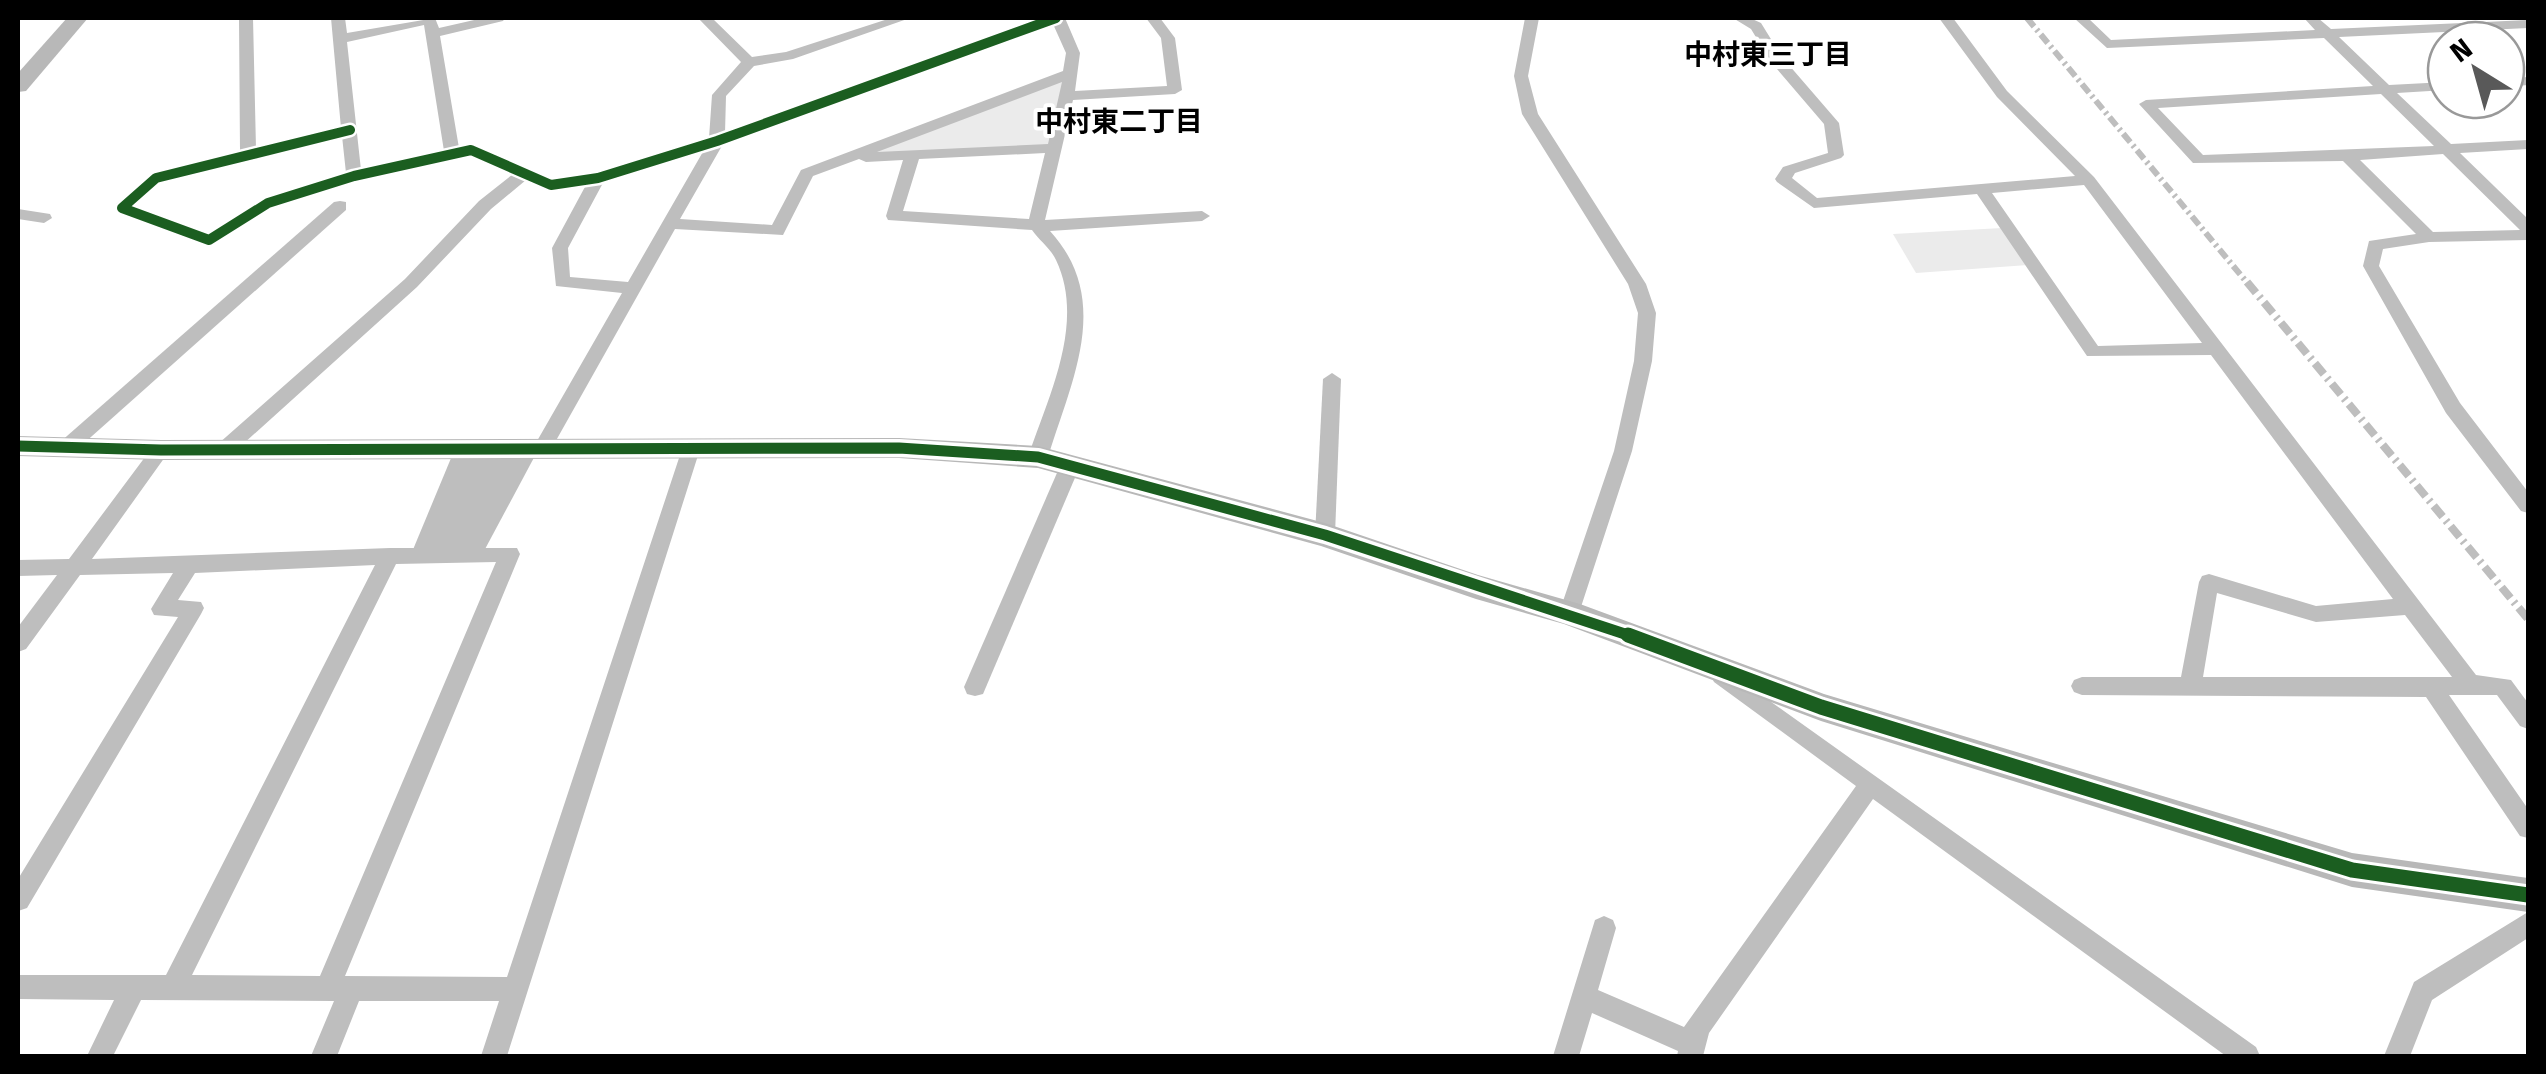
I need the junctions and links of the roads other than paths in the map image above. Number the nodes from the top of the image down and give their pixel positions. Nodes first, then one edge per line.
1 (78, 18) edge
2 (246, 18) edge
3 (338, 18) edge
4 (498, 18) edge
5 (705, 18) edge
6 (903, 18) edge
7 (1057, 18) edge
8 (1153, 18) edge
9 (1532, 18) edge
10 (1740, 18) edge
11 (1946, 18) edge
12 (2081, 18) edge
13 (2311, 18) edge
14 (2528, 24) edge
15 (433, 34) junction
16 (2328, 34) junction
17 (340, 39) junction
18 (749, 62) junction
19 (1069, 74) junction
20 (18, 86) edge
21 (2426, 87) edge
22 (2385, 90) junction
23 (1067, 96) junction
24 (350, 130) junction
25 (717, 141) junction
26 (2528, 144) edge
27 (1054, 148) junction
28 (2446, 148) junction
29 (452, 153) junction
30 (248, 155) junction
31 (912, 155) junction
32 (2347, 156) junction
33 (847, 158) junction
34 (524, 173) junction
35 (354, 176) junction
36 (598, 178) junction
37 (2088, 180) junction
38 (1981, 189) junction
39 (340, 206) dead end
40 (2521, 213) edge
41 (18, 214) edge
42 (1202, 216) dead end
43 (44, 218) dead end
44 (1036, 222) junction
45 (672, 224) junction
46 (2528, 232) edge
47 (2429, 237) junction
48 (635, 288) junction
49 (2216, 348) junction
50 (1332, 378) dead end
51 (18, 446) edge
52 (692, 446) junction
53 (66, 448) junction
54 (542, 448) junction
55 (224, 449) junction
56 (160, 450) junction
57 (1038, 457) junction
58 (1070, 466) junction
59 (2528, 506) edge
60 (1325, 535) junction
61 (390, 556) junction
62 (189, 565) junction
63 (74, 566) junction
64 (18, 568) edge
65 (2410, 606) junction
66 (1569, 613) junction
67 (18, 643) edge
68 (1714, 670) junction
69 (2470, 684) junction
70 (2082, 686) dead end
71 (975, 687) dead end
72 (2190, 687) junction
73 (2432, 688) junction
74 (2528, 719) edge
75 (1870, 784) junction
76 (2528, 828) edge
77 (2528, 895) edge
78 (18, 900) edge
79 (2528, 924) edge
80 (1604, 928) dead end
81 (135, 985) junction
82 (174, 985) junction
83 (18, 986) edge
84 (340, 988) junction
85 (517, 989) junction
86 (1584, 998) junction
87 (1691, 1050) edge
88 (100, 1056) edge
89 (324, 1056) edge
90 (494, 1056) edge
91 (1566, 1056) edge
92 (2247, 1056) edge
93 (2397, 1056) edge

1 - 20 street
2 - 30 street
3 - 17 street
4 - 15 street
5 - 18 street
6 - 18 street
7 - 19 street
7 - 25 street
8 - 23 street
9 - 66 street
10 - 38 street
11 - 37 street
12 - 16 street
13 - 16 street
14 - 16 street
15 - 17 street
15 - 29 street
16 - 22 street
17 - 24 street
18 - 25 street
19 - 23 street
19 - 33 street
21 - 22 street
22 - 28 street
22 - 32 street
23 - 27 street
24 - 30 street
24 - 35 street
25 - 36 street
25 - 45 street
26 - 28 street
27 - 31 street
27 - 44 street
28 - 32 street
28 - 40 street
29 - 34 street
29 - 35 street
30 - 35 street
31 - 33 street
31 - 44 street
32 - 47 street
33 - 45 street
34 - 36 street
34 - 55 street
36 - 48 street
37 - 38 street
37 - 49 street
38 - 49 street
39 - 53 street
40 - 46 street
41 - 43 street
42 - 44 street
44 - 57 street
45 - 48 street
46 - 47 street
47 - 59 street
48 - 54 street
49 - 65 street
50 - 60 street
51 - 53 street
52 - 54 street
52 - 57 street
52 - 85 street
53 - 56 street
54 - 55 street
55 - 56 street
56 - 63 street
57 - 58 street
58 - 60 street
58 - 71 street
60 - 66 street
61 - 62 street
61 - 82 street
61 - 84 street
62 - 63 street
62 - 78 street
63 - 64 street
63 - 67 street
65 - 69 street
65 - 72 street
66 - 68 street
68 - 75 street
68 - 77 street
69 - 73 street
69 - 74 street
70 - 72 street
72 - 73 street
73 - 76 street
75 - 87 street
75 - 92 street
79 - 93 street
80 - 86 street
81 - 82 street
81 - 83 street
81 - 88 street
82 - 84 street
84 - 85 street
84 - 89 street
85 - 90 street
86 - 87 street
86 - 91 street

